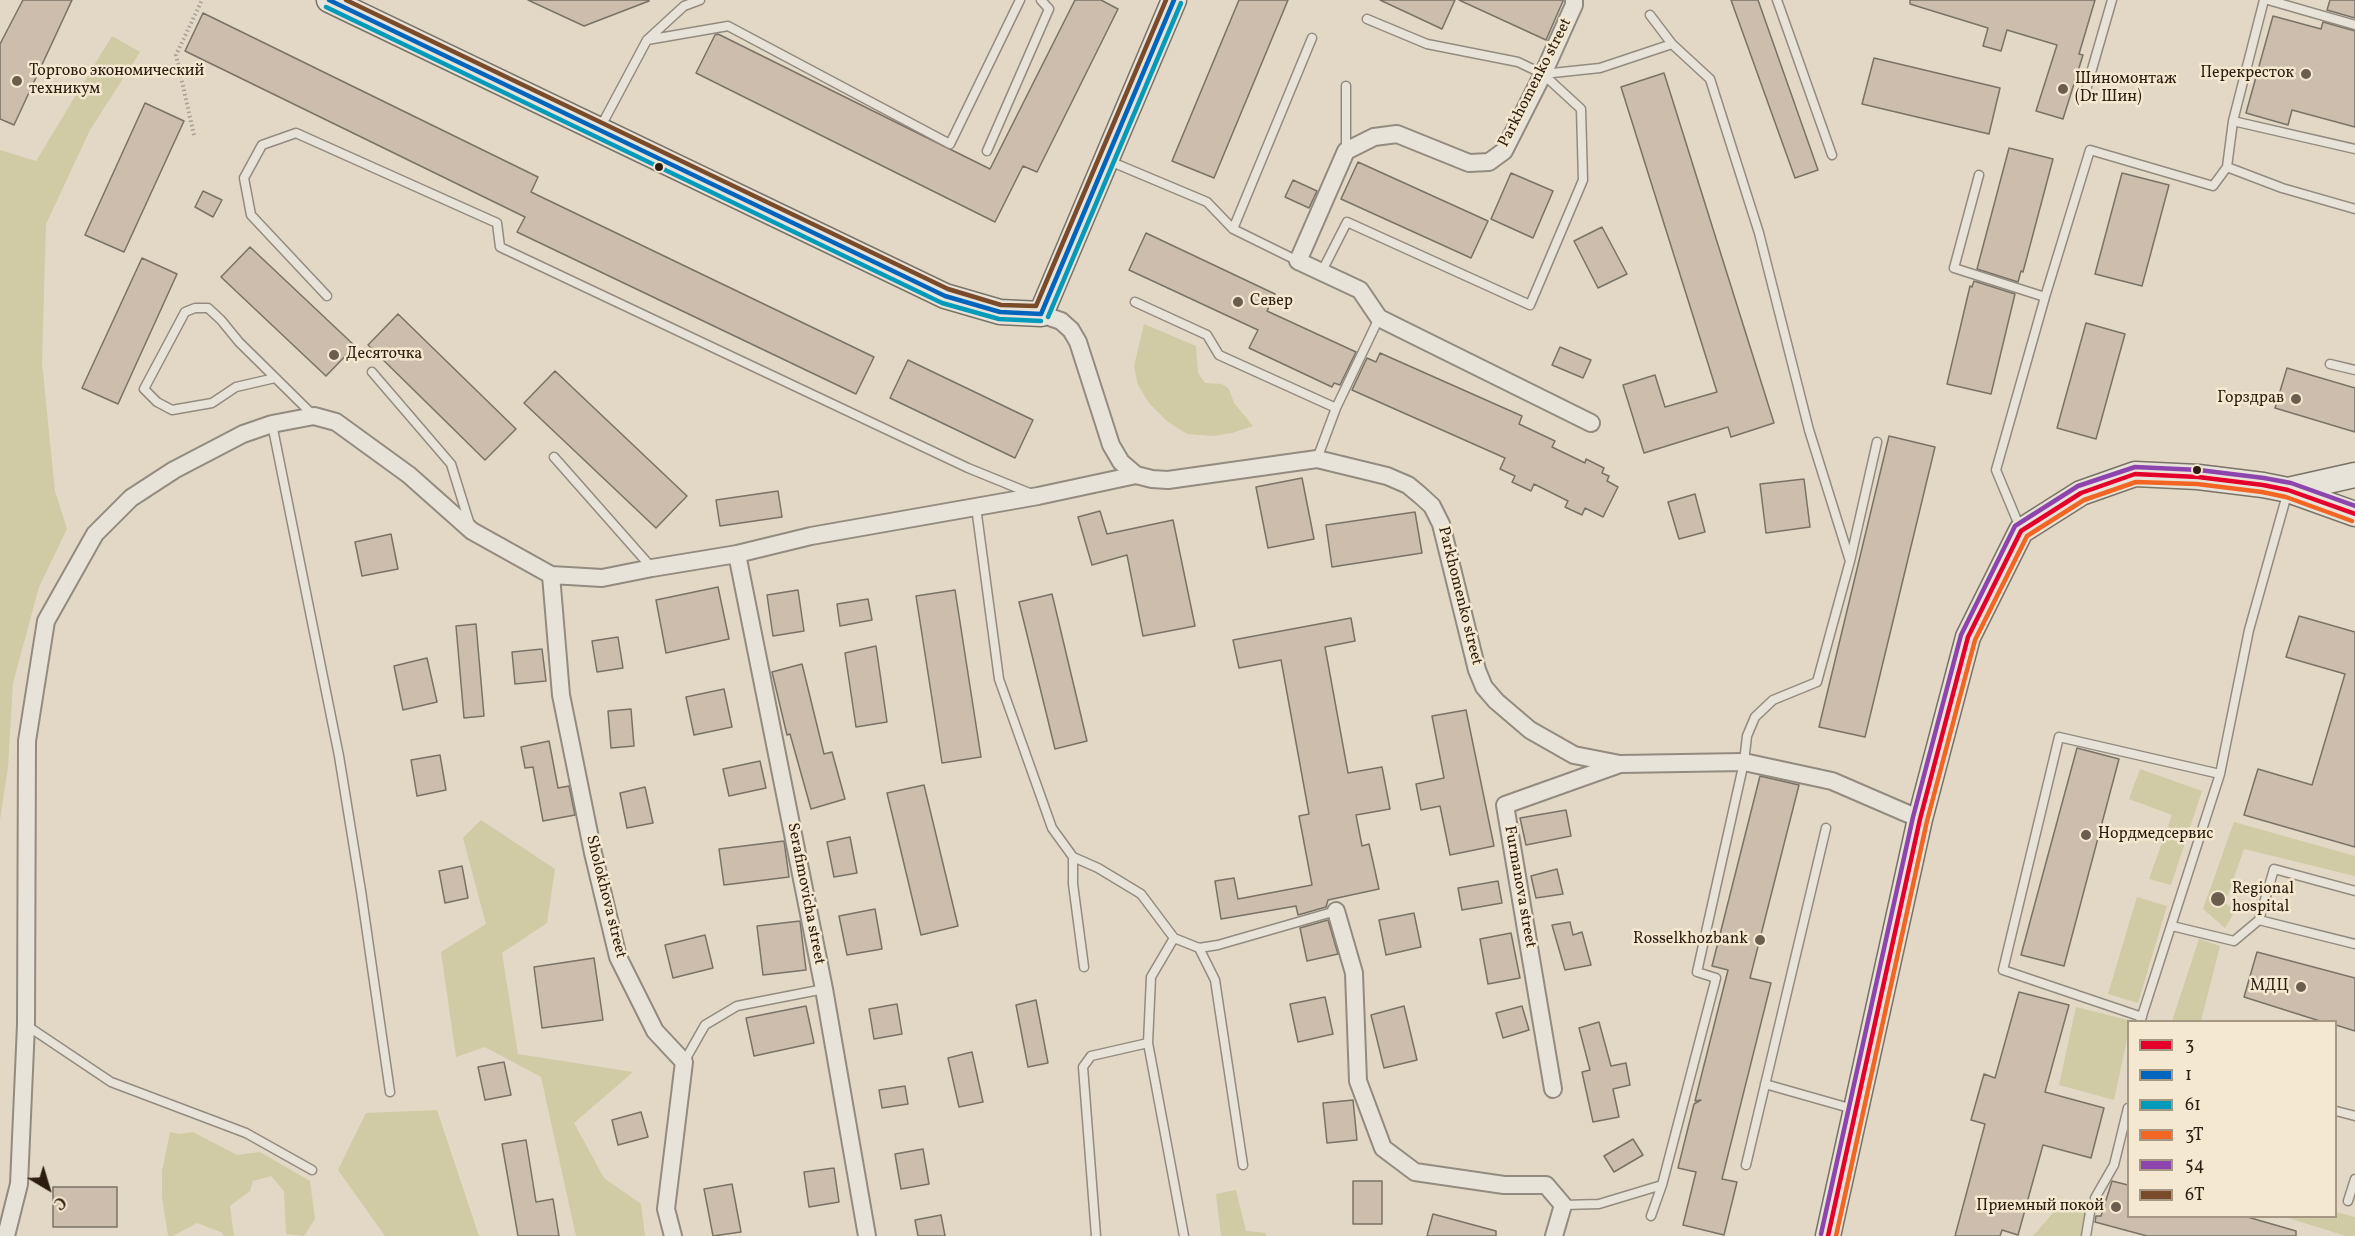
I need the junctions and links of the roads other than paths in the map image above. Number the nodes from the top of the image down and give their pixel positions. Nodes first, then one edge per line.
1 (329, 0) edge
2 (700, 0) edge
3 (1020, 0) edge
4 (1041, 0) edge
5 (1174, 0) edge
6 (1574, 0) edge
7 (1777, 0) edge
8 (2112, 0) edge
9 (2266, 0) edge
10 (1650, 15) dead end
11 (1366, 19) dead end
12 (2355, 25) edge
13 (1312, 38) dead end
14 (647, 40) junction
15 (1672, 44) junction
16 (1543, 74) junction
17 (1346, 86) dead end
18 (2084, 97) dead end
19 (2233, 121) junction
20 (599, 129) junction
21 (2355, 149) edge
22 (987, 151) dead end
23 (1346, 152) junction
24 (1832, 154) dead end
25 (1106, 159) junction
26 (2227, 167) junction
27 (1979, 175) dead end
28 (2355, 209) edge
29 (1233, 229) junction
30 (1298, 261) junction
31 (1321, 273) junction
32 (327, 296) dead end
33 (2044, 297) junction
34 (1135, 302) dead end
35 (1041, 314) junction
36 (1379, 318) junction
37 (2330, 364) dead end
38 (2355, 370) edge
39 (372, 372) dead end
40 (275, 378) junction
41 (1336, 408) junction
42 (314, 416) junction
43 (1591, 423) dead end
44 (272, 424) junction
45 (1877, 442) dead end
46 (554, 457) dead end
47 (1317, 459) junction
48 (1121, 462) junction
49 (1136, 475) junction
50 (2355, 475) edge
51 (1112, 479) junction
52 (2288, 490) junction
53 (1038, 496) junction
54 (976, 507) junction
55 (2355, 514) edge
56 (472, 531) junction
57 (2021, 531) junction
58 (737, 554) junction
59 (1850, 561) junction
60 (652, 567) junction
61 (551, 575) junction
62 (1744, 762) junction
63 (1620, 764) junction
64 (2220, 774) junction
65 (1920, 819) junction
66 (1826, 828) dead end
67 (1073, 857) junction
68 (2355, 891) edge
69 (1336, 911) joint
70 (2259, 920) junction
71 (2172, 926) junction
72 (1173, 938) junction
73 (2355, 944) edge
74 (1199, 948) junction
75 (1084, 967) dead end
76 (824, 989) junction
77 (2141, 1019) edge
78 (26, 1025) junction
79 (1148, 1043) junction
80 (684, 1062) junction
81 (1765, 1084) junction
82 (1553, 1089) dead end
83 (390, 1092) dead end
84 (1857, 1110) junction
85 (2337, 1111) edge
86 (2127, 1112) edge
87 (2355, 1116) edge
88 (1243, 1164) dead end
89 (1746, 1165) dead end
90 (312, 1170) dead end
91 (2355, 1179) edge
92 (1662, 1185) junction
93 (2095, 1198) dead end
94 (2348, 1201) dead end
95 (1563, 1205) junction
96 (2090, 1212) dead end
97 (1651, 1216) dead end
98 (6, 1236) edge
99 (673, 1236) edge
100 (867, 1236) edge
101 (1096, 1236) edge
102 (1184, 1236) edge
103 (1554, 1236) edge
104 (1828, 1236) edge
105 (2086, 1236) edge

1 - 20 street
2 - 14 lane
3 - 14 lane
4 - 22 lane
5 - 25 street
6 - 16 street, Parkhomenko street
7 - 24 lane
8 - 18 lane
9 - 12 lane
9 - 19 lane
10 - 15 lane
11 - 16 lane
13 - 29 lane
14 - 20 lane
15 - 16 lane
15 - 59 lane
16 - 23 street, Parkhomenko street
16 - 31 lane
17 - 23 lane
19 - 21 lane
19 - 26 lane
20 - 35 street
23 - 30 street
25 - 29 lane
25 - 35 street
26 - 28 lane
26 - 33 lane
27 - 33 lane
29 - 30 lane
30 - 31 street
31 - 36 street
32 - 53 lane
33 - 57 lane
34 - 41 lane
35 - 48 street
36 - 41 lane
36 - 43 street
37 - 38 lane
39 - 56 lane
40 - 40 lane
40 - 42 lane
41 - 47 lane
42 - 44 street
42 - 56 street
44 - 78 street
44 - 83 lane
45 - 59 lane
46 - 60 lane
47 - 49 street, Parkhomenko street
47 - 63 street, Parkhomenko street
48 - 49 street
48 - 51 street
49 - 51 street
50 - 52 street
51 - 53 street
52 - 55 street
52 - 57 street
52 - 64 lane
53 - 54 street
54 - 58 street
54 - 67 lane
56 - 61 street
57 - 65 street
58 - 60 street
58 - 76 street, Serafimovicha street
59 - 62 lane
60 - 61 street
61 - 80 street, Sholokhova street
62 - 63 street, Parkhomenko street
62 - 65 street, Parkhomenko street
62 - 92 lane
63 - 82 street, Furmanova street
64 - 71 lane
64 - 77 lane
65 - 84 street
66 - 81 lane
67 - 72 lane
67 - 75 lane
68 - 70 lane
69 - 74 lane
69 - 95 street
70 - 71 lane
70 - 73 lane
71 - 77 lane
72 - 74 lane
72 - 79 lane
74 - 88 lane
76 - 80 lane
76 - 100 street, Serafimovicha street
78 - 90 lane
78 - 98 street
79 - 101 lane
79 - 102 lane
80 - 99 street
81 - 84 lane
81 - 89 lane
84 - 104 street
85 - 87 lane
86 - 93 lane
91 - 94 lane
92 - 95 lane
92 - 97 lane
95 - 103 street
96 - 105 lane

